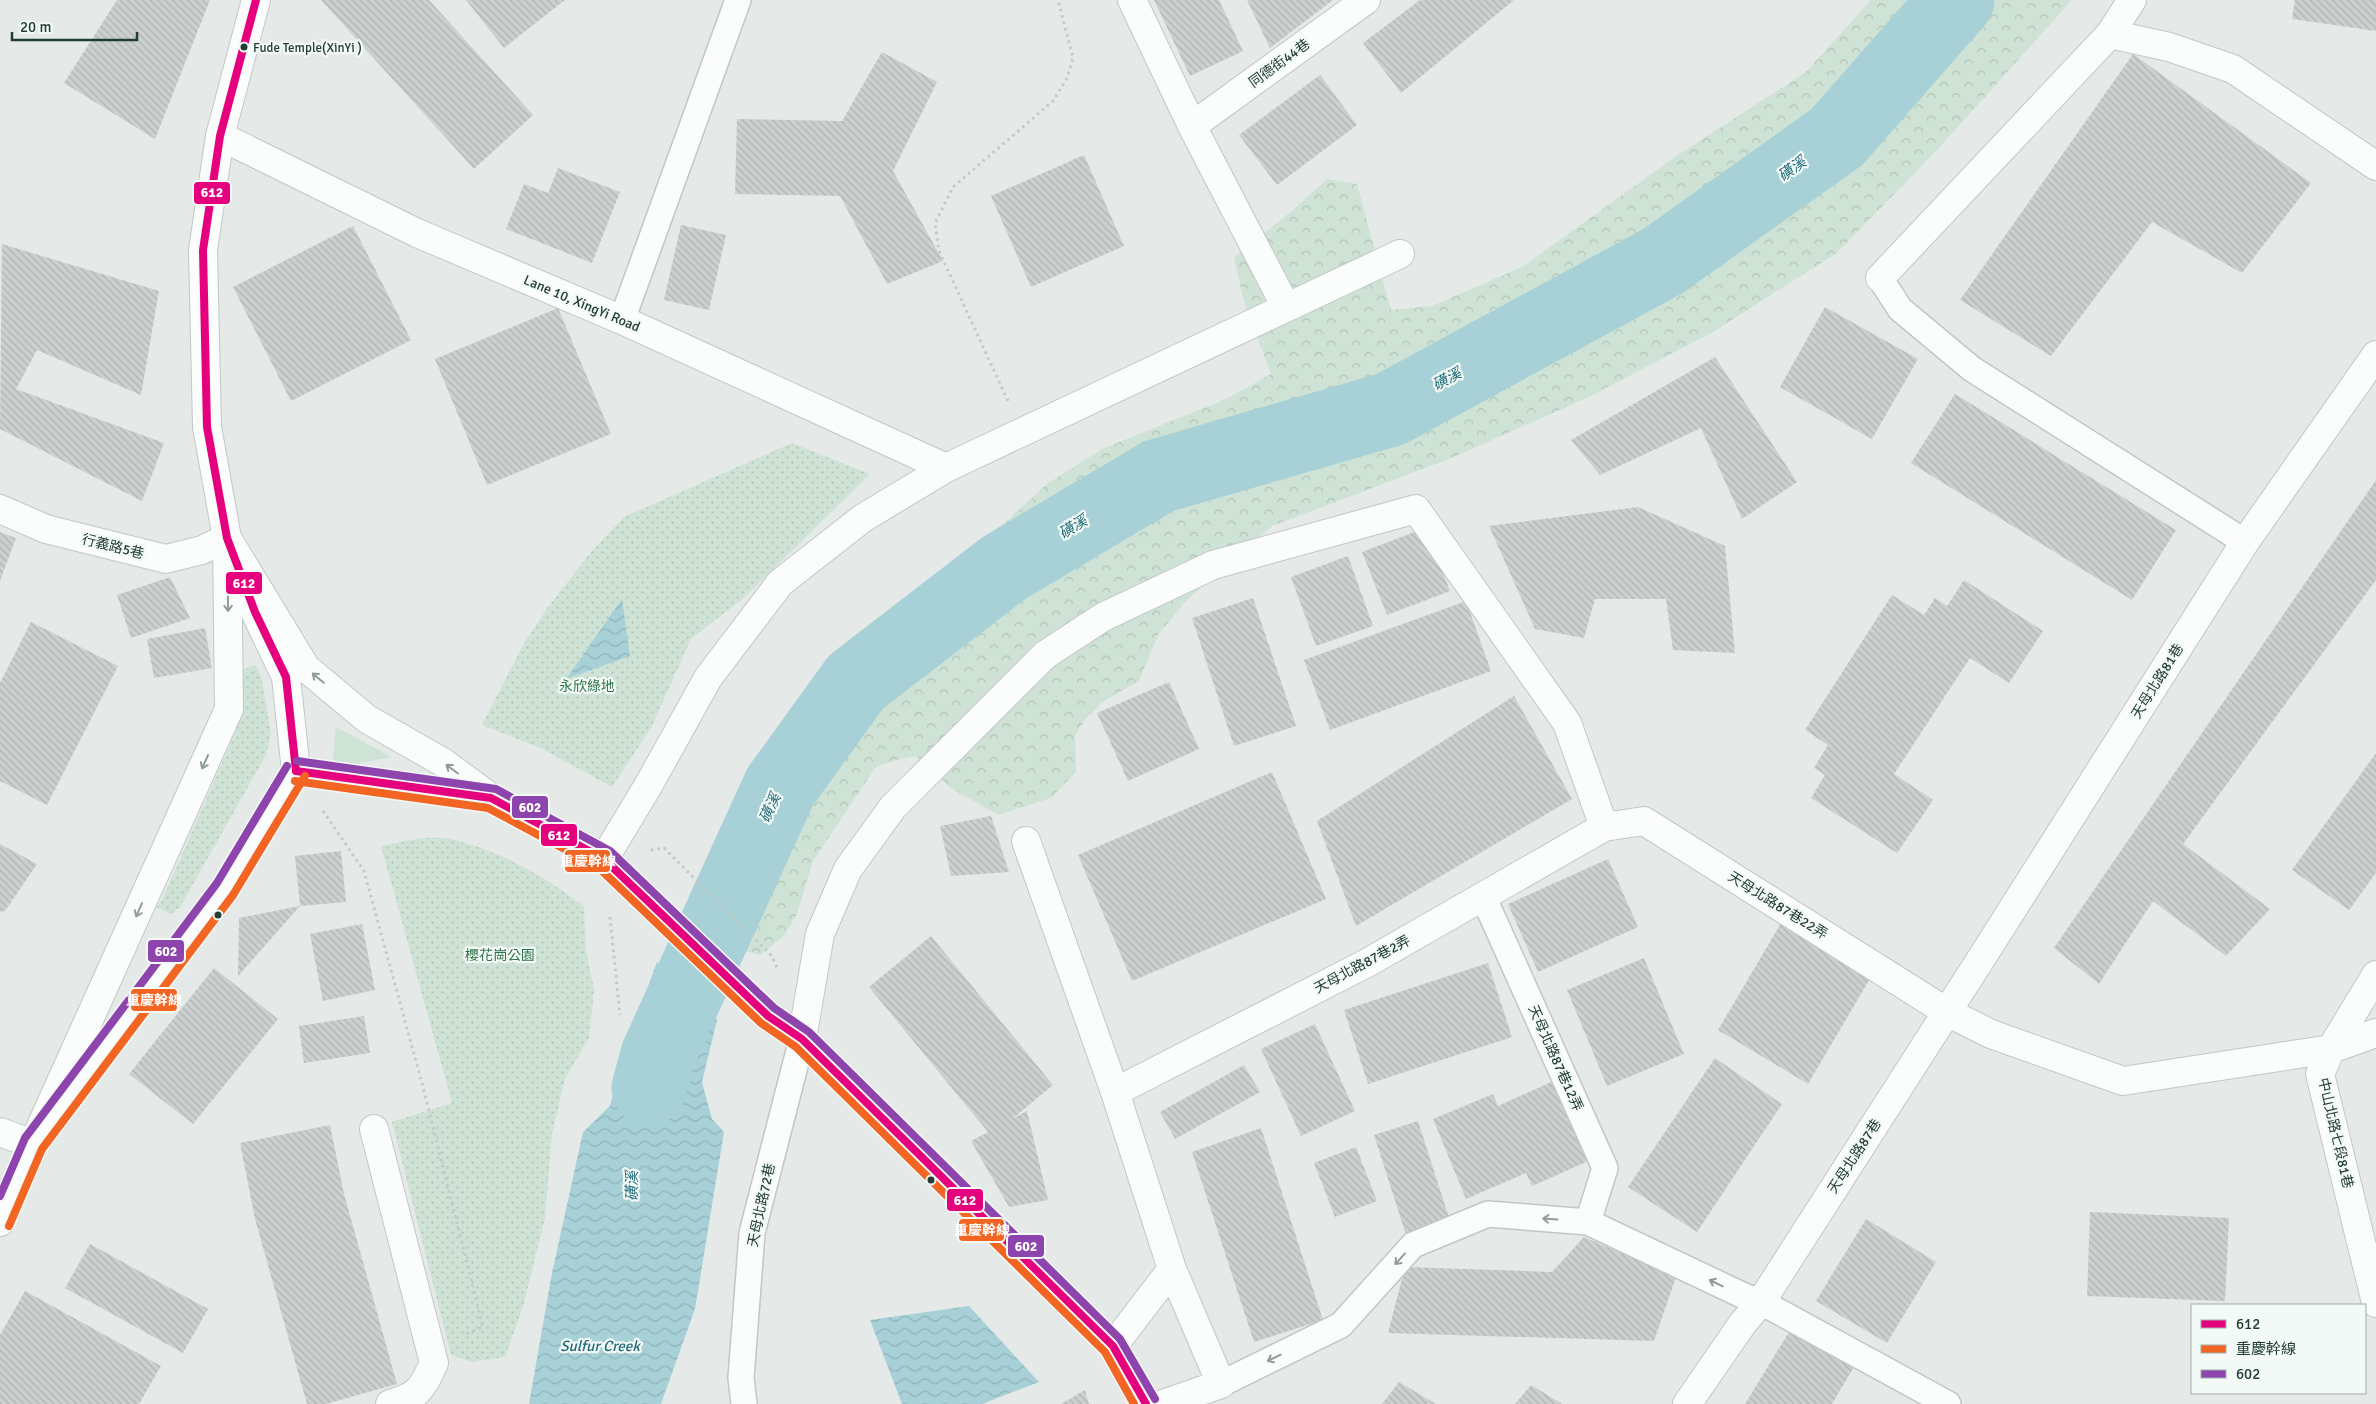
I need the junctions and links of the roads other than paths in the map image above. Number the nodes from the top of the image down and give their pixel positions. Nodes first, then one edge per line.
1 (256, 0) edge
2 (738, 0) edge
3 (1132, 0) edge
4 (1366, 0) edge
5 (2132, 0) edge
6 (2110, 34) junction
7 (1192, 126) junction
8 (220, 136) junction
9 (2376, 166) edge
10 (1400, 254) dead end
11 (1880, 278) joint
12 (1286, 307) junction
13 (622, 320) junction
14 (2376, 355) edge
15 (946, 468) junction
16 (0, 509) edge
17 (227, 538) junction
18 (2245, 542) junction
19 (296, 771) junction
20 (491, 798) junction
21 (1604, 827) junction
22 (1026, 841) dead end
23 (604, 859) junction
24 (1483, 896) junction
25 (2376, 975) edge
26 (1947, 1012) junction
27 (2376, 1033) edge
28 (802, 1039) junction
29 (2331, 1049) junction
30 (1115, 1092) junction
31 (374, 1129) dead end
32 (0, 1132) edge
33 (33, 1144) junction
34 (0, 1222) edge
35 (1588, 1222) junction
36 (1172, 1269) junction
37 (1761, 1302) junction
38 (2376, 1303) edge
39 (1114, 1346) junction
40 (1220, 1384) junction
41 (390, 1404) edge
42 (744, 1404) edge
43 (1146, 1404) edge
44 (1163, 1404) edge
45 (1687, 1404) edge
46 (1948, 1404) edge

1 - 8 street
2 - 13 lane
3 - 7 street
4 - 7 street, 同德街44巷
5 - 6 street
6 - 9 street
6 - 11 street
7 - 12 street
8 - 13 street, Lane 10, XingYi Road
8 - 17 street
10 - 12 street
11 - 18 lane
12 - 15 street
13 - 15 street, Lane 10, XingYi Road
14 - 18 street, 天母北路81巷
15 - 23 street
16 - 17 street, 行義路5巷
17 - 19 street
20 -> 17 street
17 -> 33 street
18 - 26 street, 天母北路81巷
19 - 20 street
19 - 33 street
20 - 23 street
21 - 24 street, 天母北路87巷2弄
21 - 26 street, 天母北路87巷22弄
21 - 28 street
22 - 30 street
23 - 28 street
24 - 30 street, 天母北路87巷2弄
24 - 35 lane, 天母北路87巷12弄
25 - 29 street, 中山北路七段81巷
26 - 29 street, 天母北路87巷22弄
26 - 37 street, 天母北路87巷
27 - 29 street, 天母北路87巷22弄
28 - 39 street
28 - 42 lane, 天母北路72巷
29 - 38 street, 中山北路七段81巷
30 - 36 street
31 - 41 street
32 - 33 street
33 - 34 street
37 -> 35 lane
35 -> 40 lane
36 - 39 street
36 - 40 street
37 - 45 street, 天母北路87巷
37 - 46 lane
39 - 43 street
40 - 44 street

